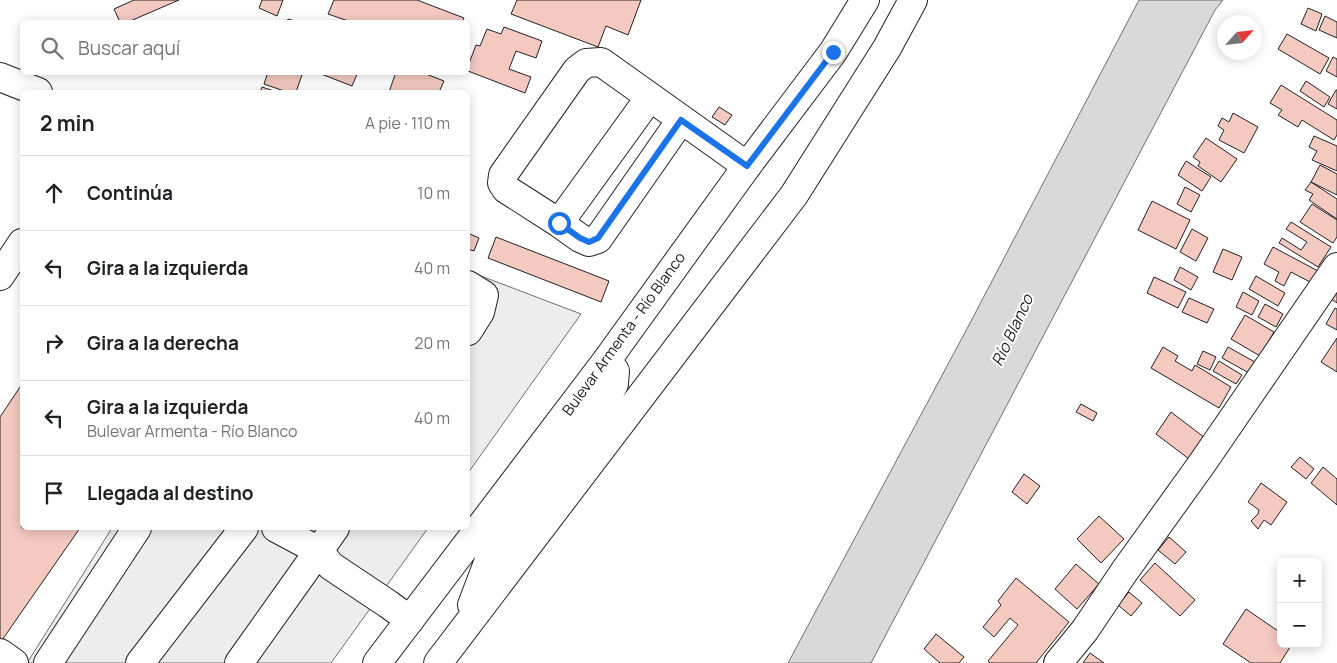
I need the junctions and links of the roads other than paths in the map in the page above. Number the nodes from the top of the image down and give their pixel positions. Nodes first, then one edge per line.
1 (865, 0) edge
2 (913, 0) edge
3 (0, 77) edge
4 (33, 90) edge
5 (650, 97) junction
6 (681, 120) junction
7 (747, 166) junction
8 (559, 223) junction
9 (20, 246) edge
10 (1337, 267) edge
11 (0, 276) edge
12 (470, 287) edge
13 (470, 328) edge
14 (607, 360) junction
15 (137, 530) edge
16 (242, 530) edge
17 (280, 530) edge
18 (334, 530) edge
19 (319, 551) junction
20 (410, 620) junction
21 (463, 630) junction
22 (0, 653) edge
23 (14, 663) edge
24 (48, 663) edge
25 (140, 663) edge
26 (239, 663) edge
27 (377, 663) edge
28 (438, 663) edge
29 (1058, 663) edge

1 - 7 main road, Bulevar Armenta - Río Blanco
2 - 21 main road
3 - 4 main road
5 - 6 main road
5 - 8 main road
5 - 8 main road
6 - 7 main road
6 - 8 main road
7 - 14 main road, Bulevar Armenta - Río Blanco
9 - 11 main road
10 - 29 main road
12 - 13 main road
14 - 20 main road, Bulevar Armenta - Río Blanco
14 - 21 main road
15 - 24 main road
16 - 25 main road
17 - 19 main road
18 - 19 main road
19 - 20 main road
19 - 26 main road
20 - 27 main road, Bulevar Armenta - Río Blanco
21 - 28 main road
22 - 23 main road

